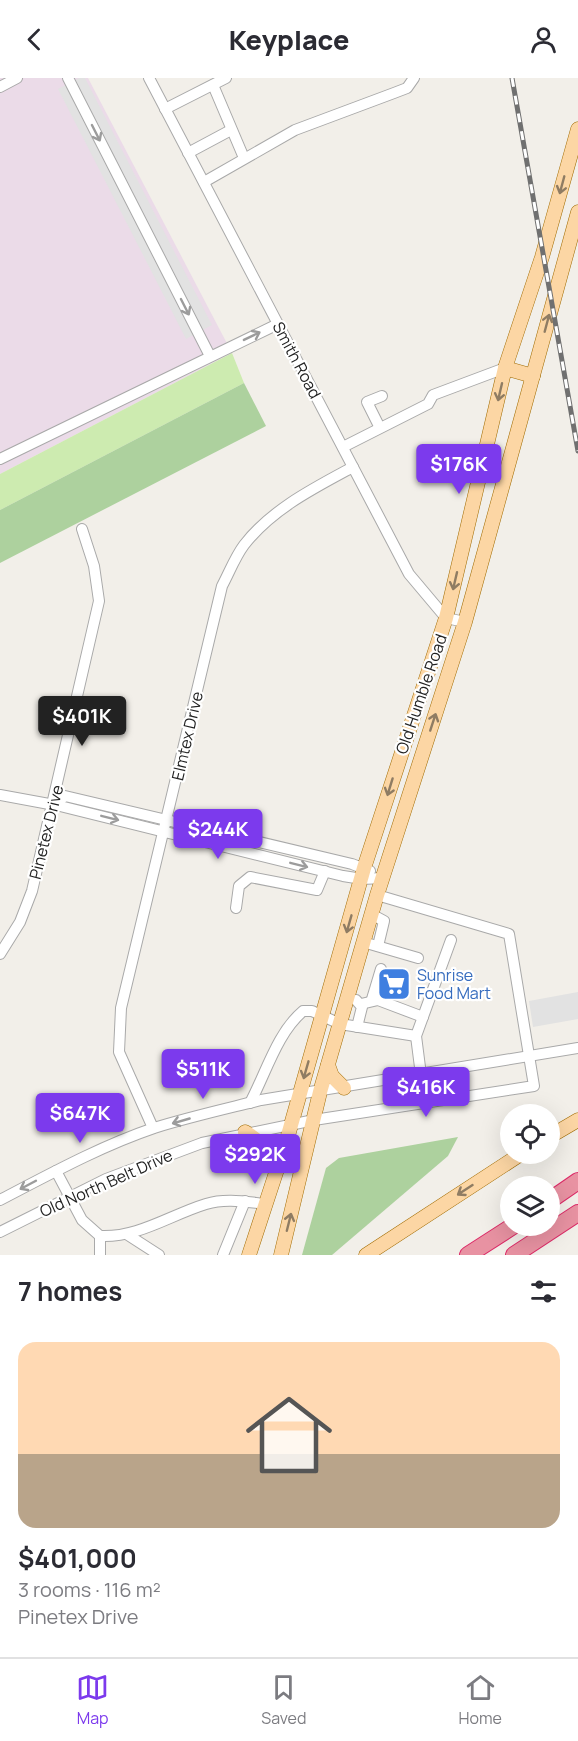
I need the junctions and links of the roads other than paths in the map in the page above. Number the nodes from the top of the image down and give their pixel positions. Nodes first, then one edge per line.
1 (17, 78) edge
2 (68, 78) edge
3 (149, 78) edge
4 (226, 78) edge
5 (414, 78) edge
6 (213, 85) junction
7 (0, 87) edge
8 (165, 109) junction
9 (578, 129) edge
10 (231, 130) junction
11 (188, 153) junction
12 (244, 158) junction
13 (204, 183) junction
14 (578, 212) edge
15 (278, 324) junction
16 (210, 356) junction
17 (505, 368) junction
18 (533, 376) junction
19 (382, 396) dead end
20 (494, 417) junction
21 (520, 424) junction
22 (379, 426) junction
23 (343, 447) junction
24 (0, 459) edge
25 (353, 467) junction
26 (82, 529) dead end
27 (446, 618) junction
28 (465, 622) junction
29 (403, 744) junction
30 (423, 751) junction
31 (0, 795) edge
32 (53, 806) junction
33 (166, 827) junction
34 (271, 845) junction
35 (268, 857) junction
36 (325, 871) junction
37 (363, 874) junction
38 (264, 878) junction
39 (383, 878) junction
40 (377, 895) junction
41 (236, 908) dead end
42 (371, 914) junction
43 (452, 940) dead end
44 (363, 942) junction
45 (378, 946) junction
46 (0, 954) edge
47 (418, 958) dead end
48 (381, 969) dead end
49 (349, 994) junction
50 (372, 999) junction
51 (361, 1004) junction
52 (322, 1016) junction
53 (423, 1017) junction
54 (340, 1024) junction
55 (357, 1027) junction
56 (416, 1036) junction
57 (578, 1048) edge
58 (529, 1057) junction
59 (328, 1065) junction
60 (421, 1075) junction
61 (344, 1088) junction
62 (320, 1092) junction
63 (299, 1095) junction
64 (250, 1103) junction
65 (314, 1120) junction
66 (578, 1120) edge
67 (291, 1124) junction
68 (153, 1128) junction
69 (560, 1131) edge
70 (245, 1132) junction
71 (506, 1164) edge
72 (56, 1171) junction
73 (276, 1171) junction
74 (578, 1183) edge
75 (560, 1195) edge
76 (70, 1197) junction
77 (0, 1200) edge
78 (244, 1201) junction
79 (266, 1204) junction
80 (578, 1213) edge
81 (578, 1218) edge
82 (0, 1232) edge
83 (500, 1234) edge
84 (128, 1235) junction
85 (100, 1236) junction
86 (520, 1251) edge
87 (282, 1253) edge
88 (100, 1255) edge
89 (159, 1255) edge
90 (223, 1255) edge
91 (249, 1255) edge
92 (366, 1255) edge
93 (468, 1255) edge

1 - 7 street
2 -> 16 street
3 - 8 street, Smith Road
4 - 6 street
5 - 12 street
6 - 8 street
6 - 10 street
8 - 11 street, Smith Road
9 -> 17 main road, Old Humble Road
10 - 11 street
10 - 12 street
11 - 13 street, Smith Road
12 - 13 street
13 - 15 street, Smith Road
18 -> 14 main road, Old Humble Road
16 -> 15 street
15 - 23 street, Smith Road
16 - 24 street
17 - 18 main road
17 -> 20 main road, Old Humble Road
17 - 22 street
18 - 21 main road, Old Humble Road
19 - 22 street
20 - 21 main road
20 -> 27 main road, Old Humble Road
21 - 28 main road, Old Humble Road
22 - 23 street
23 - 25 street, Smith Road
25 - 27 street, Smith Road
25 - 33 street, Elmtex Drive
26 - 32 street, Pinetex Drive
27 - 28 street
27 - 29 main road, Old Humble Road
30 -> 28 main road, Old Humble Road
29 - 30 main road
29 -> 37 main road, Old Humble Road
30 - 39 main road, Old Humble Road
31 - 32 street
32 - 33 street
32 - 46 street, Pinetex Drive
33 - 34 street
33 - 35 street
33 - 68 street, Elmtex Drive
34 - 35 street
34 - 37 street
35 -> 36 street
35 - 38 street
36 - 37 street
36 - 38 street
37 - 39 street
37 -> 52 main road, Old Humble Road
38 - 41 street
39 - 40 main road, Old Humble Road
40 - 42 main road, Old Humble Road
40 - 58 street
42 - 44 main road, Old Humble Road
42 - 45 street
43 - 53 street
44 - 45 street
44 - 49 main road, Old Humble Road
45 - 47 street
48 - 50 street
49 - 51 street
49 - 54 main road, Old Humble Road
50 - 51 street
50 - 53 street
51 - 55 street
52 - 54 street
52 -> 63 main road, Old Humble Road
52 - 64 street
53 - 56 street
54 - 55 street
54 - 59 main road, Old Humble Road
55 - 56 street
56 - 60 street
57 - 58 street, Old North Belt Drive
58 - 60 street, Old North Belt Drive
58 - 65 street, Old North Belt Drive
59 - 61 main road
59 - 62 main road, Old Humble Road
60 - 61 street, Old North Belt Drive
61 - 62 street, Old North Belt Drive
62 - 63 street, Old North Belt Drive
62 - 65 main road, Old Humble Road
63 - 64 street, Old North Belt Drive
63 - 67 main road, Old Humble Road
64 -> 68 street, Old North Belt Drive
65 - 67 street, Old North Belt Drive
87 -> 65 main road, Old Humble Road
66 - 69 main road
67 - 70 street, Old North Belt Drive
67 - 73 main road, Old Humble Road
68 - 72 street, Old North Belt Drive
70 - 73 main road
70 - 76 street, Old North Belt Drive
71 -> 92 main road
72 - 76 street
72 -> 77 street, Old North Belt Drive
73 - 79 main road, Old Humble Road
74 - 75 highway
76 - 82 street, Old North Belt Drive
76 - 85 street
78 - 79 street
78 - 84 street
78 - 90 street
79 - 91 main road, Old Humble Road
80 - 86 highway
81 - 86 highway
83 - 93 highway
84 - 85 street
84 - 89 street
85 - 88 street

